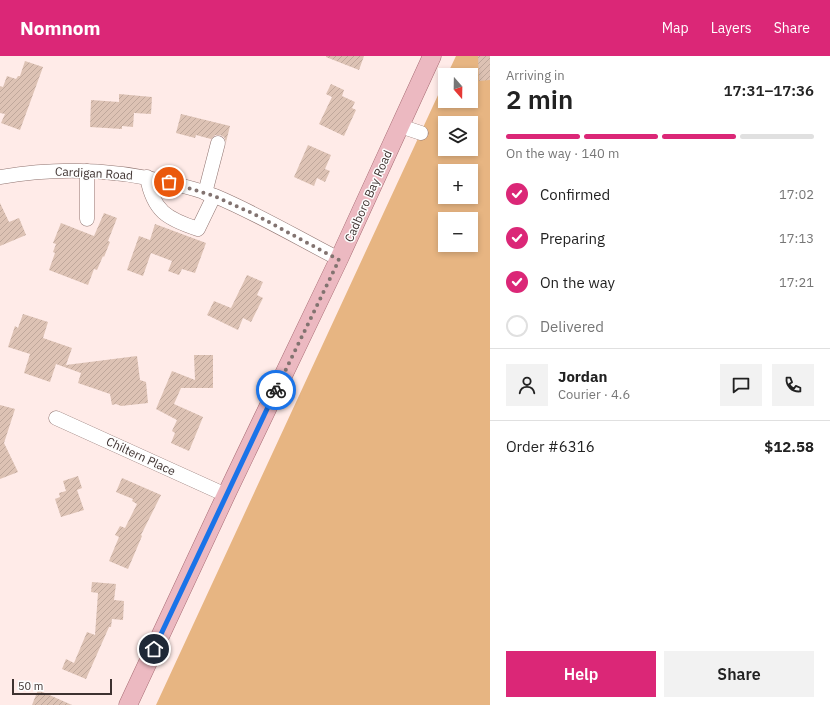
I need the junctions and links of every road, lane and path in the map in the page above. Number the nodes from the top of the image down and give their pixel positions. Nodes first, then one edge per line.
1 (432, 56) edge
2 (400, 126) junction
3 (420, 133) dead end
4 (218, 143) dead end
5 (87, 171) junction
6 (0, 177) edge
7 (147, 177) junction
8 (210, 194) junction
9 (87, 219) dead end
10 (339, 260) junction
11 (56, 418) dead end
12 (226, 495) junction
13 (128, 705) edge

1 - 2 main road, Cadboro Bay Road
2 - 3 street
2 - 10 main road, Cadboro Bay Road
4 - 8 street
5 - 6 street, Cardigan Road
5 - 7 street, Cardigan Road
5 - 9 street
7 - 8 street, Cardigan Road
7 - 8 street
8 - 10 street, Cardigan Road
10 - 12 main road, Cadboro Bay Road
11 - 12 street, Chiltern Place
12 - 13 main road, Cadboro Bay Road

